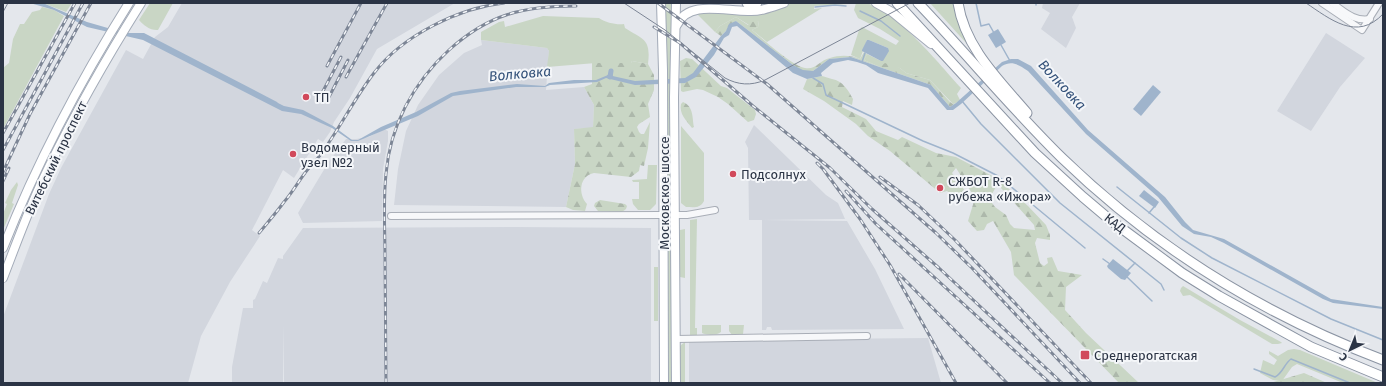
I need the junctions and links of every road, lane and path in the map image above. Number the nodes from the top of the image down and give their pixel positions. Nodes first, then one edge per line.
1 (129, 3) edge
2 (141, 3) edge
3 (661, 3) edge
4 (676, 3) edge
5 (747, 3) edge
6 (757, 3) edge
7 (784, 3) edge
8 (876, 3) edge
9 (897, 3) edge
10 (918, 3) edge
11 (958, 3) edge
12 (1322, 3) edge
13 (1332, 3) edge
14 (1379, 3) edge
15 (1370, 18) junction
16 (675, 29) junction
17 (943, 53) junction
18 (983, 69) junction
19 (715, 210) dead end
20 (664, 215) junction
21 (675, 215) junction
22 (391, 216) dead end
23 (3, 248) edge
24 (3, 278) edge
25 (867, 336) dead end
26 (676, 339) junction
27 (1383, 360) edge
28 (1383, 377) edge
29 (664, 383) edge
30 (676, 383) edge

1 - 23 main road, Витебский проспект
2 - 24 main road, Витебский проспект
3 - 20 main road, Московское шоссе
4 - 16 main road, Московское шоссе
5 - 6 highway
7 - 16 main road
8 - 17 main road
9 - 17 highway, КАД
10 - 18 highway
11 - 18 highway
12 - 15 street
13 - 15 street
14 - 15 street
16 - 21 main road, Московское шоссе
17 - 28 highway, КАД
18 - 27 highway, КАД
19 - 21 street
20 - 21 main road
20 - 22 street
20 - 29 main road, Московское шоссе
21 - 26 main road, Московское шоссе
25 - 26 street
26 - 30 main road, Московское шоссе

